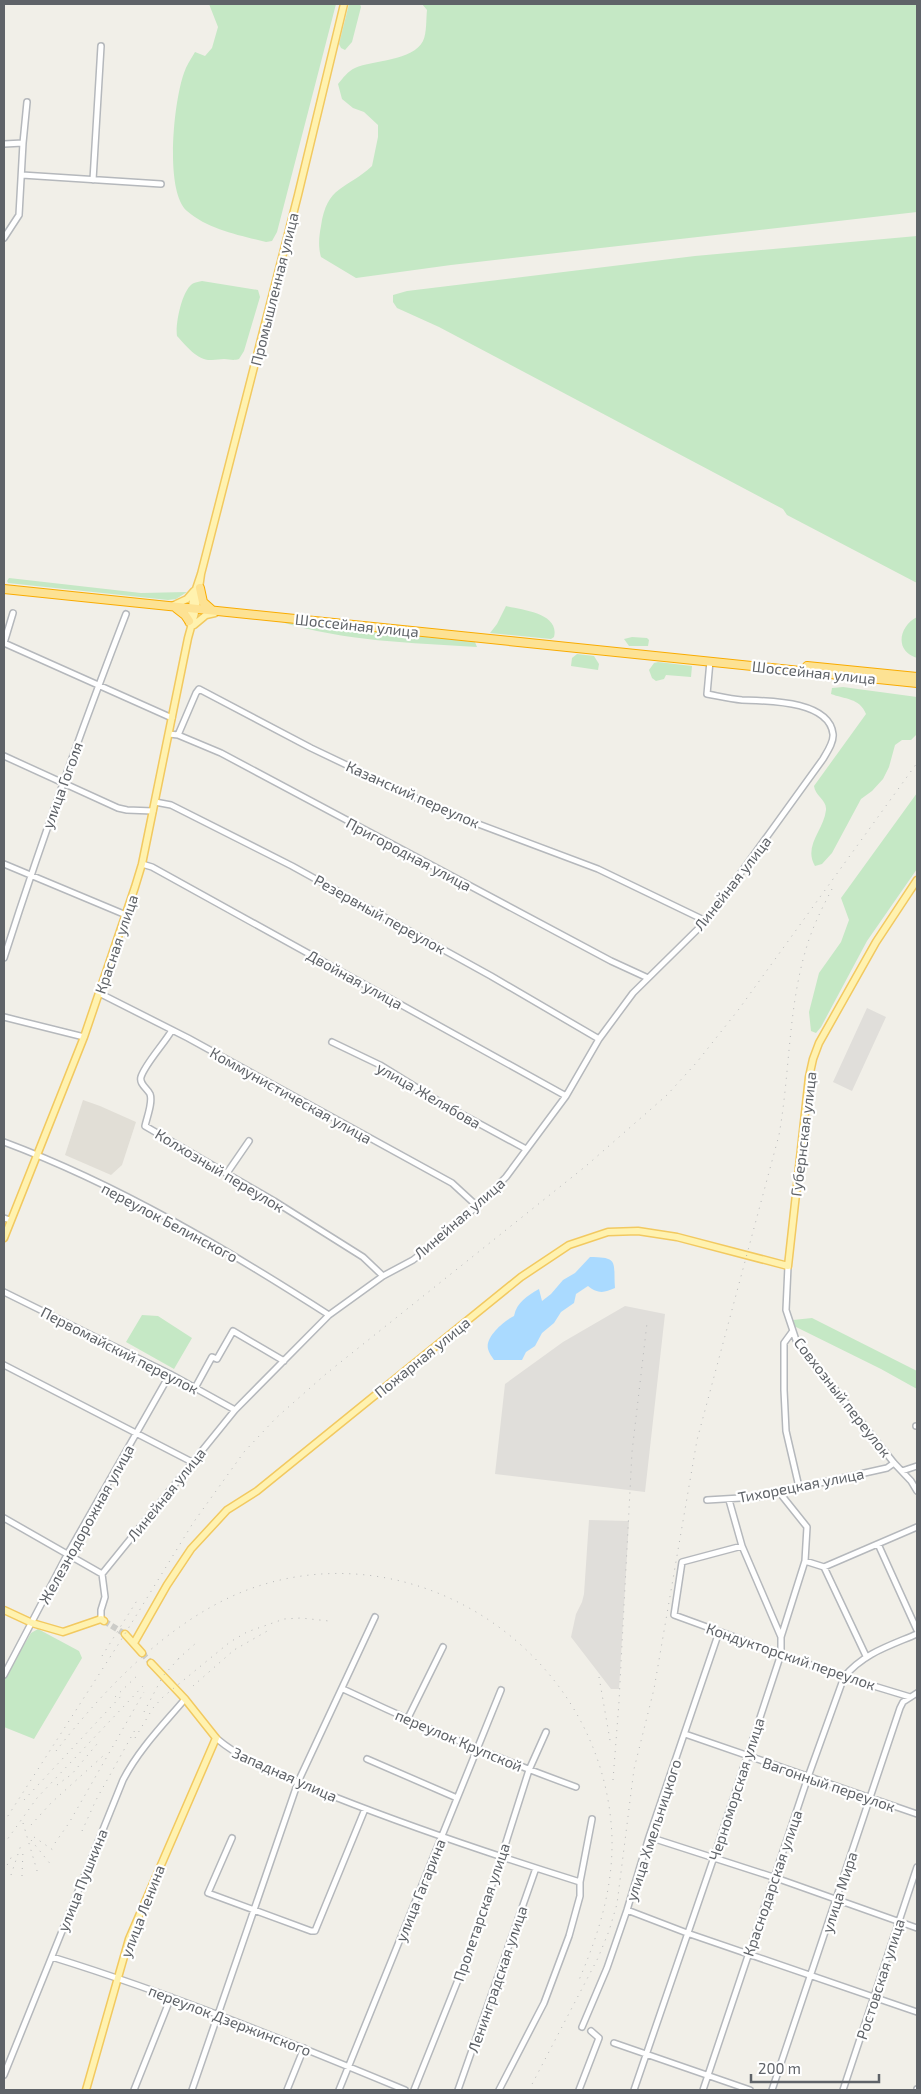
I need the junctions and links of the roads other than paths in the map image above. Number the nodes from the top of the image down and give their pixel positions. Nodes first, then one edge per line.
1 (344, 4) edge
2 (101, 46) dead end
3 (27, 102) dead end
4 (23, 143) junction
5 (4, 144) edge
6 (22, 175) junction
7 (93, 180) junction
8 (161, 184) dead end
9 (4, 238) edge
10 (201, 574) joint
11 (198, 588) junction
12 (4, 589) edge
13 (172, 606) junction
14 (194, 609) junction
15 (219, 612) junction
16 (13, 613) dead end
17 (126, 614) dead end
18 (190, 624) junction
19 (4, 643) edge
20 (710, 661) junction
21 (917, 676) edge
22 (917, 683) edge
23 (98, 684) junction
24 (172, 718) junction
25 (168, 734) junction
26 (178, 735) junction
27 (4, 756) edge
28 (62, 782) junction
29 (155, 802) junction
30 (153, 811) junction
31 (4, 864) edge
32 (142, 864) junction
33 (30, 875) junction
34 (917, 880) edge
35 (126, 916) junction
36 (706, 921) junction
37 (6, 944) edge
38 (4, 958) edge
39 (648, 978) junction
40 (99, 993) junction
41 (4, 1017) edge
42 (172, 1030) junction
43 (84, 1037) junction
44 (600, 1039) junction
45 (332, 1042) dead end
46 (566, 1096) junction
47 (249, 1141) dead end
48 (4, 1142) edge
49 (526, 1149) junction
50 (37, 1154) junction
51 (226, 1173) junction
52 (477, 1206) junction
53 (7, 1219) edge
54 (4, 1238) edge
55 (788, 1266) junction
56 (383, 1276) junction
57 (4, 1292) edge
58 (329, 1315) junction
59 (792, 1332) junction
60 (284, 1361) junction
61 (4, 1365) edge
62 (170, 1374) junction
63 (195, 1388) junction
64 (236, 1410) junction
65 (136, 1434) junction
66 (192, 1462) junction
67 (894, 1463) junction
68 (917, 1466) edge
69 (902, 1471) junction
70 (799, 1487) junction
71 (917, 1491) edge
72 (779, 1492) junction
73 (707, 1500) dead end
74 (729, 1500) junction
75 (4, 1518) edge
76 (917, 1527) edge
77 (878, 1544) junction
78 (742, 1546) junction
79 (67, 1555) junction
80 (805, 1561) junction
81 (824, 1567) junction
82 (102, 1574) junction
83 (4, 1610) edge
84 (375, 1617) dead end
85 (102, 1620) joint
86 (32, 1623) junction
87 (719, 1632) junction
88 (917, 1632) edge
89 (125, 1634) tunnel mouth
90 (781, 1637) junction
91 (134, 1643) junction
92 (443, 1646) dead end
93 (142, 1653) tunnel mouth
94 (781, 1654) junction
95 (866, 1656) junction
96 (151, 1663) tunnel mouth
97 (4, 1675) edge
98 (844, 1677) junction
99 (343, 1689) junction
100 (501, 1690) dead end
101 (917, 1694) edge
102 (910, 1697) junction
103 (185, 1699) junction
104 (408, 1720) junction
105 (546, 1732) dead end
106 (685, 1734) junction
107 (216, 1738) junction
108 (478, 1750) junction
109 (747, 1756) junction
110 (367, 1759) dead end
111 (528, 1770) junction
112 (808, 1777) junction
113 (298, 1782) junction
114 (576, 1786) dead end
115 (457, 1798) junction
116 (870, 1798) junction
117 (365, 1809) junction
118 (917, 1814) edge
119 (592, 1820) dead end
120 (649, 1837) junction
121 (232, 1838) dead end
122 (440, 1838) junction
123 (714, 1857) junction
124 (501, 1858) junction
125 (917, 1867) edge
126 (536, 1868) junction
127 (776, 1878) junction
128 (580, 1882) junction
129 (837, 1900) junction
130 (254, 1909) junction
131 (627, 1910) junction
132 (899, 1922) junction
133 (917, 1928) edge
134 (687, 1932) junction
135 (748, 1954) junction
136 (52, 1957) junction
137 (812, 1975) junction
138 (117, 1977) junction
139 (171, 1997) junction
140 (874, 1997) junction
141 (917, 2012) edge
142 (217, 2015) junction
143 (582, 2027) dead end
144 (591, 2032) dead end
145 (614, 2043) dead end
146 (304, 2048) junction
147 (646, 2055) junction
148 (349, 2067) junction
149 (4, 2076) edge
150 (708, 2077) junction
151 (86, 2090) edge
152 (134, 2090) edge
153 (192, 2090) edge
154 (287, 2090) edge
155 (340, 2090) edge
156 (405, 2090) edge
157 (414, 2090) edge
158 (458, 2090) edge
159 (499, 2090) edge
160 (579, 2090) edge
161 (634, 2090) edge
162 (703, 2090) edge
163 (750, 2090) edge
164 (772, 2090) edge
165 (843, 2090) edge

1 - 10 main road, Промышленная улица
2 - 7 street
3 - 4 street
4 - 5 street
4 - 6 street
6 - 7 street
6 - 9 street
7 - 8 street
10 - 11 main road, Красная улица
11 - 13 main road
11 - 14 main road, Красная улица
11 - 15 highway
12 - 13 highway, Шоссейная улица
13 - 14 highway, Шоссейная улица
13 - 18 highway
14 - 15 highway, Шоссейная улица
14 - 18 main road, Красная улица
15 - 18 main road
15 - 20 highway, Шоссейная улица
16 - 19 street
17 - 23 street, улица Гоголя
18 - 24 main road, Красная улица
19 - 23 street
20 - 21 highway, Шоссейная улица
20 - 22 highway, Шоссейная улица
20 - 36 street, Линейная улица
23 - 24 street
23 - 28 street, улица Гоголя
24 - 25 main road, Красная улица
25 - 26 street, Пригородная улица
25 - 29 main road, Красная улица
26 - 36 street, Казанский переулок
26 - 39 street, Пригородная улица
27 - 28 street
28 - 30 street
28 - 33 street, улица Гоголя
29 - 30 main road, Красная улица
29 - 44 street, Резервный переулок
30 - 32 main road, Красная улица
31 - 33 street
32 - 35 main road, Красная улица
32 - 46 street, Двойная улица
33 - 35 street
33 - 37 street, улица Гоголя
34 - 55 main road, Губернская улица
35 - 40 main road, Красная улица
36 - 39 street, Линейная улица
37 - 38 street, улица Гоголя
39 - 44 street, Линейная улица
40 - 42 street, Коммунистическая улица
40 - 43 main road, Красная улица
41 - 43 street
42 - 51 street, Колхозный переулок
42 - 52 street, Коммунистическая улица
43 - 50 main road, Красная улица
44 - 46 street, Линейная улица
45 - 49 street, улица Желябова
46 - 49 street, Линейная улица
47 - 51 street
48 - 50 street, переулок Белинского
49 - 52 street, Линейная улица
50 - 53 main road, Красная улица
50 - 58 street, переулок Белинского
51 - 56 street, Колхозный переулок
52 - 56 street, Линейная улица
53 - 54 main road, Красная улица
55 - 59 street, Совхозный переулок
55 - 91 main road, Пожарная улица
56 - 58 street, Линейная улица
57 - 62 street, Первомайский переулок
58 - 60 street, Линейная улица
59 - 67 street, Совхозный переулок
59 - 70 street
60 - 63 street
60 - 64 street, Линейная улица
61 - 65 street
62 - 63 street, Первомайский переулок
62 - 65 street, Железнодорожная улица
63 - 64 street, Первомайский переулок
64 - 66 street, Линейная улица
65 - 66 street
65 - 79 street, Железнодорожная улица
66 - 82 street, Линейная улица
67 - 69 street, Совхозный переулок
67 - 70 street, Тихорецкая улица
68 - 69 street
69 - 71 street, Совхозный переулок
70 - 72 street, Тихорецкая улица
72 - 74 street, Тихорецкая улица
72 - 80 street, Черноморская улица
73 - 74 street, Тихорецкая улица
74 - 78 street
75 - 79 street
76 - 77 street
77 - 81 street
77 - 88 street
78 - 87 street, Кондукторский переулок
78 - 90 street
79 - 82 street
79 - 86 street, Железнодорожная улица
80 - 81 street
80 - 90 street, Черноморская улица
81 - 95 street
82 - 85 street
83 - 86 main road
84 - 99 street
85 - 86 main road
86 - 97 street, Железнодорожная улица
87 - 94 street, Кондукторский переулок
87 - 106 street, улица Хмельницкого
88 - 95 street
89 - 91 main road
90 - 94 street, Черноморская улица
91 - 93 main road
92 - 104 street
94 - 98 street, Кондукторский переулок
94 - 109 street, Черноморская улица
95 - 98 street
96 - 103 main road, Западная улица
98 - 102 street, Кондукторский переулок
98 - 112 street, Краснодарская улица
99 - 104 street, переулок Крупской
99 - 113 street
100 - 108 street, улица Гагарина
101 - 102 street
102 - 116 street, улица Мира
103 - 107 main road, Западная улица
103 - 136 street, улица Пушкина
104 - 108 street, переулок Крупской
105 - 111 street, Пролетарская улица
106 - 109 street, Вагонный переулок
106 - 120 street, улица Хмельницкого
107 - 113 street, Западная улица
107 - 138 main road, улица Ленина
108 - 111 street, переулок Крупской
108 - 115 street, улица Гагарина
109 - 112 street, Вагонный переулок
109 - 123 street, Черноморская улица
110 - 115 street
111 - 114 street, переулок Крупской
111 - 124 street, Пролетарская улица
112 - 116 street, Вагонный переулок
112 - 127 street, Краснодарская улица
113 - 117 street, Западная улица
113 - 130 street
115 - 122 street, улица Гагарина
116 - 118 street, Вагонный переулок
116 - 129 street, улица Мира
117 - 122 street, Западная улица
117 - 130 street
119 - 128 street
120 - 123 street
120 - 131 street, улица Хмельницкого
121 - 130 street
122 - 124 street, Западная улица
122 - 148 street, улица Гагарина
123 - 127 street
123 - 134 street, Черноморская улица
124 - 126 street, Западная улица
124 - 157 street, Пролетарская улица
125 - 132 street, Ростовская улица
126 - 128 street, Западная улица
126 - 158 street, Ленинградская улица
127 - 129 street
127 - 135 street, Краснодарская улица
128 - 159 street
129 - 132 street
129 - 137 street, улица Мира
130 - 142 street
131 - 134 street
131 - 143 street, улица Хмельницкого
132 - 133 street
132 - 140 street, Ростовская улица
134 - 135 street
134 - 147 street, Черноморская улица
135 - 137 street
135 - 150 street, Краснодарская улица
136 - 138 street, переулок Дзержинского
136 - 149 street, улица Пушкина
137 - 140 street
137 - 164 street, улица Мира
138 - 139 street, переулок Дзержинского
138 - 151 main road, улица Ленина
139 - 142 street, переулок Дзержинского
139 - 152 street
140 - 141 street
140 - 165 street, Ростовская улица
142 - 146 street, переулок Дзержинского
142 - 153 street
144 - 160 street
145 - 147 street
146 - 148 street, переулок Дзержинского
146 - 154 street
147 - 150 street
147 - 161 street, Черноморская улица
148 - 155 street, улица Гагарина
148 - 156 street, переулок Дзержинского
150 - 162 street, Краснодарская улица
150 - 163 street

